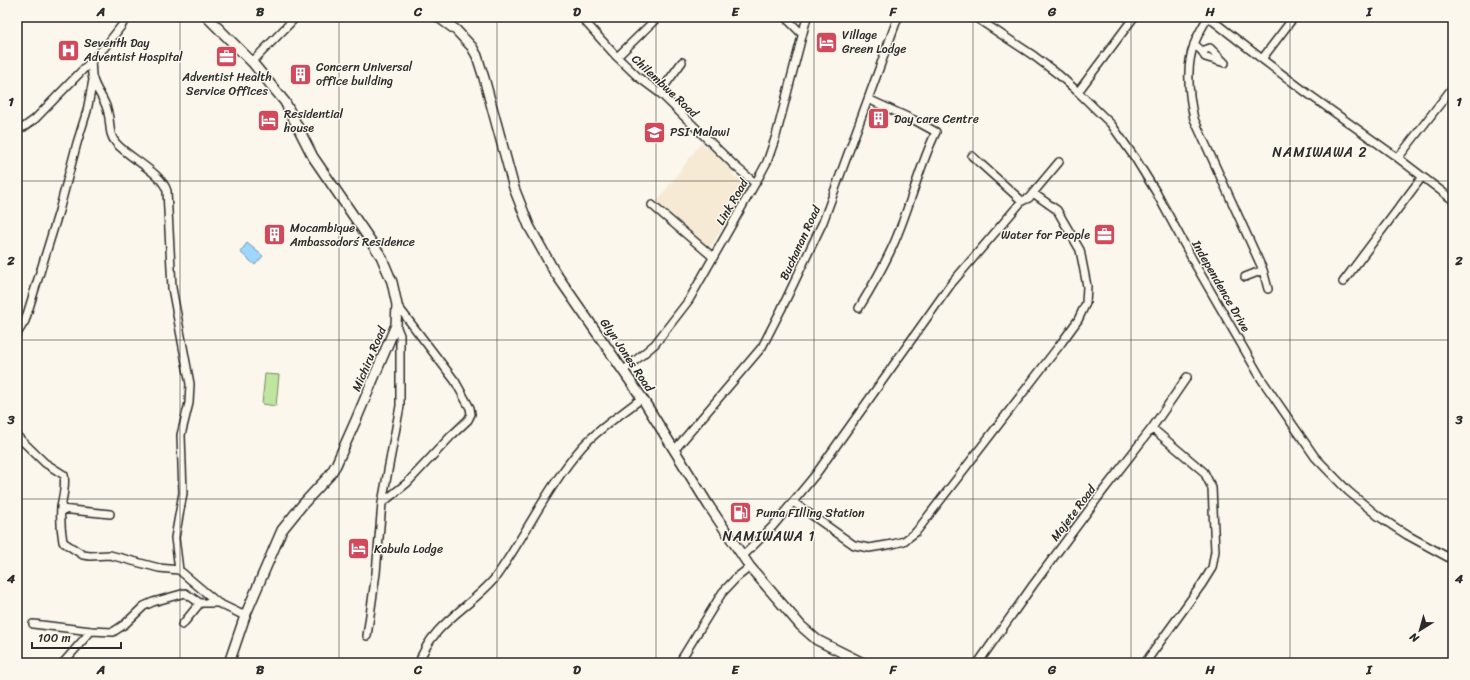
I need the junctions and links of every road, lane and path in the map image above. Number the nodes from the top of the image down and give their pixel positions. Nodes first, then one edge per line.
1 (126, 17) edge
2 (207, 17) edge
3 (296, 17) edge
4 (438, 17) edge
5 (582, 17) edge
6 (658, 17) edge
7 (786, 17) edge
8 (807, 17) edge
9 (898, 17) edge
10 (975, 17) edge
11 (991, 17) edge
12 (1134, 17) edge
13 (1208, 17) edge
14 (1294, 17) edge
15 (986, 24) junction
16 (802, 34) junction
17 (1194, 44) junction
18 (1202, 51) dead end
19 (617, 57) junction
20 (1262, 59) junction
21 (91, 61) junction
22 (252, 62) junction
23 (682, 62) dead end
24 (93, 80) junction
25 (1453, 87) edge
26 (1078, 92) junction
27 (661, 94) junction
28 (868, 99) junction
29 (17, 129) edge
30 (972, 156) dead end
31 (1398, 158) junction
32 (1059, 162) dead end
33 (1422, 177) junction
34 (755, 183) junction
35 (1034, 193) junction
36 (1453, 200) edge
37 (1022, 201) junction
38 (652, 205) dead end
39 (713, 257) junction
40 (1263, 270) junction
41 (1245, 277) dead end
42 (1343, 282) dead end
43 (1268, 289) dead end
44 (397, 305) junction
45 (859, 308) dead end
46 (396, 325) junction
47 (17, 334) edge
48 (623, 371) junction
49 (1187, 377) dead end
50 (642, 398) junction
51 (1152, 428) junction
52 (17, 436) edge
53 (674, 449) junction
54 (793, 502) junction
55 (382, 503) junction
56 (61, 509) junction
57 (110, 514) dead end
58 (743, 556) junction
59 (1453, 560) edge
60 (750, 567) junction
61 (179, 570) junction
62 (218, 602) junction
63 (200, 603) junction
64 (245, 616) junction
65 (33, 624) dead end
66 (182, 625) dead end
67 (91, 631) junction
68 (367, 636) dead end
69 (63, 663) edge
70 (229, 663) edge
71 (420, 663) edge
72 (679, 663) edge
73 (863, 663) edge
74 (978, 663) edge
75 (1145, 663) edge

1 - 21 street
2 - 22 street, Michiru Road
3 - 22 street
4 - 48 street, Glyn Jones Road
5 - 19 street, Chilembwe Road
6 - 19 street
7 - 16 street
8 - 16 street, Link Road
9 - 28 street, Buchanan Road
10 - 15 street, Independence Drive
11 - 15 street
12 - 26 street
13 - 17 street
13 - 20 street
14 - 20 street
15 - 26 street, Independence Drive
16 - 34 street, Link Road
17 - 18 street
17 - 40 street
19 - 27 street, Chilembwe Road
20 - 31 street
21 - 24 street
21 - 29 street
22 - 44 street, Michiru Road
23 - 27 street
24 - 47 street
24 - 61 street
25 - 31 street
26 - 59 street, Independence Drive
27 - 34 street, Chilembwe Road
28 - 45 street
28 - 53 street, Buchanan Road
30 - 37 street
31 - 33 street
32 - 35 street
33 - 36 street
33 - 42 street
34 - 39 street, Link Road
35 - 37 street
35 - 54 street
37 - 54 street
38 - 39 street
39 - 48 street, Link Road
40 - 41 street
40 - 43 street
44 - 46 street, Michiru Road
44 - 55 street
46 - 55 street
46 - 64 street, Michiru Road
48 - 50 street, Glyn Jones Road
49 - 51 street, Majete Road
50 - 53 street, Glyn Jones Road
50 - 71 street
51 - 74 street, Majete Road
51 - 75 street
52 - 56 street
53 - 58 street, Glyn Jones Road
54 - 58 street
55 - 68 street
56 - 57 street
56 - 61 street
58 - 60 street, Glyn Jones Road
60 - 72 street
60 - 73 street, Glyn Jones Road
61 - 62 street
62 - 63 street
62 - 64 street
63 - 66 street
63 - 67 street
64 - 70 street, Michiru Road
65 - 67 street
67 - 69 street

